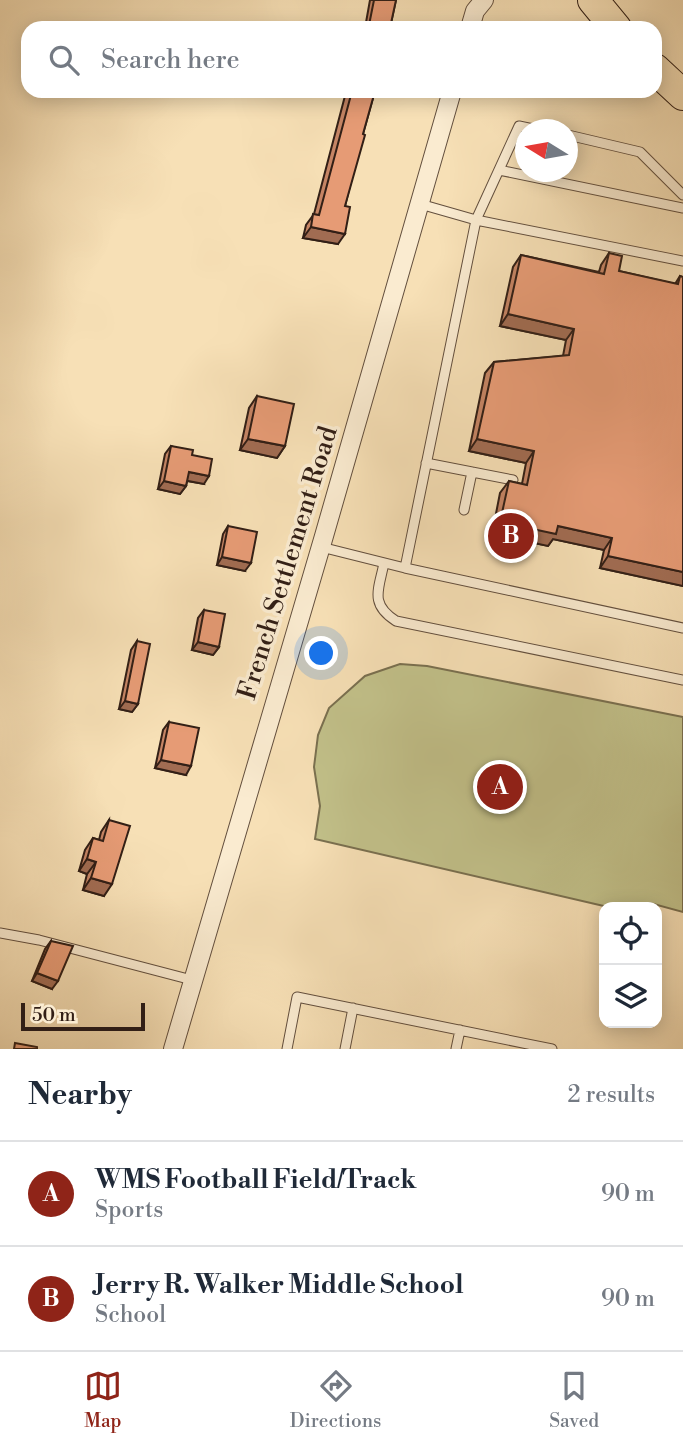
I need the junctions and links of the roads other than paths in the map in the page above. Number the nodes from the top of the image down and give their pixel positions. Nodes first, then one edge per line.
1 (484, 0) edge
2 (593, 0) edge
3 (472, 21) edge
4 (610, 21) edge
5 (662, 76) edge
6 (683, 96) edge
7 (450, 98) edge
8 (515, 135) edge
9 (578, 137) edge
10 (499, 170) junction
11 (683, 195) edge
12 (420, 204) junction
13 (683, 208) edge
14 (476, 220) junction
15 (683, 261) edge
16 (426, 463) junction
17 (472, 472) junction
18 (513, 480) edge
19 (464, 510) dead end
20 (321, 547) junction
21 (384, 563) junction
22 (405, 568) junction
23 (683, 628) edge
24 (683, 680) edge
25 (0, 933) edge
26 (192, 980) junction
27 (353, 1009) junction
28 (460, 1030) junction
29 (173, 1049) edge
30 (288, 1049) edge
31 (345, 1049) edge
32 (456, 1049) edge
33 (552, 1049) edge

1 - 3 street
2 - 4 main road
5 - 6 main road
7 - 12 street, French Settlement Road
8 - 10 lane
9 - 11 lane
10 - 13 lane
10 - 14 lane
12 - 14 lane
12 - 20 street, French Settlement Road
14 - 15 lane
14 - 16 lane
16 - 17 lane
16 - 22 lane
17 - 18 lane
17 - 19 lane
20 - 21 lane
20 - 26 street, French Settlement Road
21 - 22 lane
21 - 24 lane
22 - 23 lane
25 - 26 lane
26 - 29 street, French Settlement Road
27 - 28 lane
27 - 30 lane
27 - 31 lane
28 - 32 lane
28 - 33 lane

